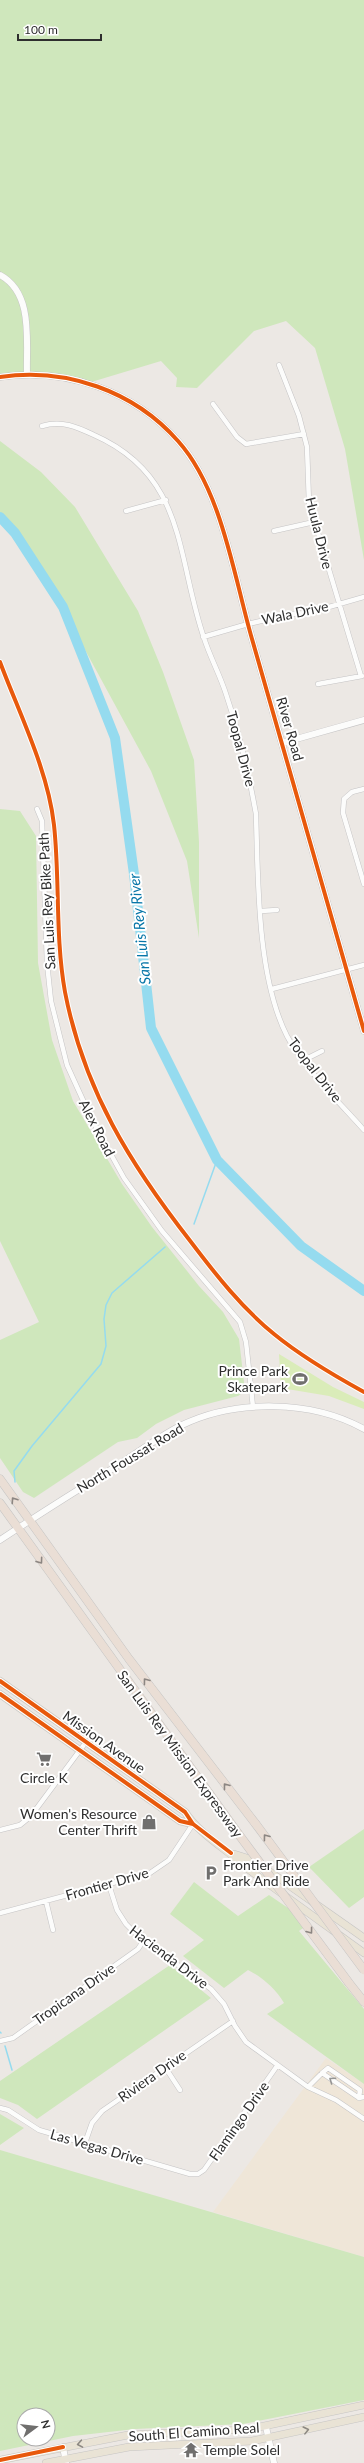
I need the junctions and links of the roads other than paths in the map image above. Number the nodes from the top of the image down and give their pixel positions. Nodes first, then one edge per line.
1 (0, 275) edge
2 (279, 365) dead end
3 (27, 374) junction
4 (0, 377) edge
5 (213, 404) dead end
6 (42, 426) dead end
7 (304, 434) junction
8 (166, 500) junction
9 (126, 511) dead end
10 (314, 522) junction
11 (274, 532) dead end
12 (364, 597) edge
13 (338, 604) junction
14 (248, 624) junction
15 (203, 637) junction
16 (363, 676) edge
17 (318, 684) dead end
18 (364, 720) edge
19 (282, 743) junction
20 (364, 789) edge
21 (37, 809) dead end
22 (364, 884) edge
23 (277, 910) dead end
24 (261, 911) junction
25 (364, 964) edge
26 (346, 969) junction
27 (272, 989) junction
28 (364, 1031) edge
29 (322, 1051) dead end
30 (304, 1060) junction
31 (364, 1130) edge
32 (253, 1407) junction
33 (364, 1428) edge
34 (0, 1479) edge
35 (0, 1503) edge
36 (28, 1521) junction
37 (17, 1529) junction
38 (0, 1540) edge
39 (0, 1681) edge
40 (0, 1694) edge
41 (86, 1742) junction
42 (80, 1750) junction
43 (193, 1824) junction
44 (0, 1830) edge
45 (231, 1853) junction
46 (109, 1885) junction
47 (46, 1901) junction
48 (0, 1913) edge
49 (53, 1930) dead end
50 (364, 1938) edge
51 (144, 1940) junction
52 (364, 1953) edge
53 (364, 1970) edge
54 (364, 2002) edge
55 (233, 2021) junction
56 (0, 2041) edge
57 (165, 2066) junction
58 (277, 2066) junction
59 (322, 2073) junction
60 (308, 2087) junction
61 (180, 2090) dead end
62 (361, 2098) edge
63 (0, 2108) edge
64 (364, 2119) edge
65 (85, 2143) junction
66 (198, 2174) joint
67 (364, 2405) edge
68 (364, 2417) edge
69 (266, 2427) junction
70 (268, 2438) junction
71 (63, 2447) junction
72 (0, 2460) edge
73 (67, 2461) edge
74 (46, 2463) edge
75 (274, 2463) edge

1 - 3 main road
2 - 7 street, Huula Drive
3 - 4 main road, River Road
3 - 14 main road, River Road
5 - 7 street
6 - 8 street, Toopal Drive
7 - 10 street, Huula Drive
8 - 9 street
8 - 15 street, Toopal Drive
10 - 11 street
10 - 13 street, Huula Drive
12 - 13 street, Wala Drive
13 - 14 street, Wala Drive
13 - 16 street, Huula Drive
14 - 15 street, Wala Drive
14 - 19 main road, River Road
15 - 24 street, Toopal Drive
16 - 17 street
18 - 19 main road
19 - 26 main road, River Road
20 - 22 street
21 - 32 street, Alex Road
23 - 24 street
24 - 27 street, Toopal Drive
25 - 26 street
26 - 27 street
26 - 28 main road, River Road
27 - 30 street, Toopal Drive
29 - 30 street
30 - 31 street, Toopal Drive
32 - 33 main road, North Foussat Road
32 - 36 main road, North Foussat Road
36 -> 34 highway, San Luis Rey Mission Expressway
35 - 37 highway, San Luis Rey Mission Expressway
36 - 37 main road, North Foussat Road
53 -> 36 highway, San Luis Rey Mission Expressway, bridge
37 - 38 main road, North Foussat Road
37 -> 54 highway, San Luis Rey Mission Expressway, bridge
39 - 41 main road, Mission Avenue
40 - 42 main road, Mission Avenue
41 - 42 street
41 - 43 main road, Mission Avenue
42 - 43 main road, Mission Avenue
42 - 44 street
43 - 45 main road, Mission Avenue
43 - 46 street, Frontier Drive
45 - 50 main road, Mission Avenue
45 - 52 main road, Mission Avenue
46 - 47 street, Frontier Drive
46 - 51 street, Hacienda Drive
47 - 48 street, Frontier Drive
47 - 49 street
51 - 55 street, Hacienda Drive
51 - 56 street, Tropicana Drive
55 - 57 street, Riviera Drive
55 - 58 street, Hacienda Drive
57 - 61 street
57 - 65 street, Riviera Drive
58 - 60 street, Hacienda Drive
58 - 66 street, Flamingo Drive
59 - 60 street
62 -> 59 street
59 - 62 street
60 - 64 street, Hacienda Drive
63 - 65 street, Las Vegas Drive
65 - 66 street, Las Vegas Drive
67 - 69 main road, South El Camino Real
70 -> 68 main road, South El Camino Real
69 - 70 main road
69 -> 71 main road, South El Camino Real
70 - 73 main road, South El Camino Real
70 - 75 main road
71 - 72 main road, South El Camino Real
71 - 73 main road
73 - 74 main road, South El Camino Real

